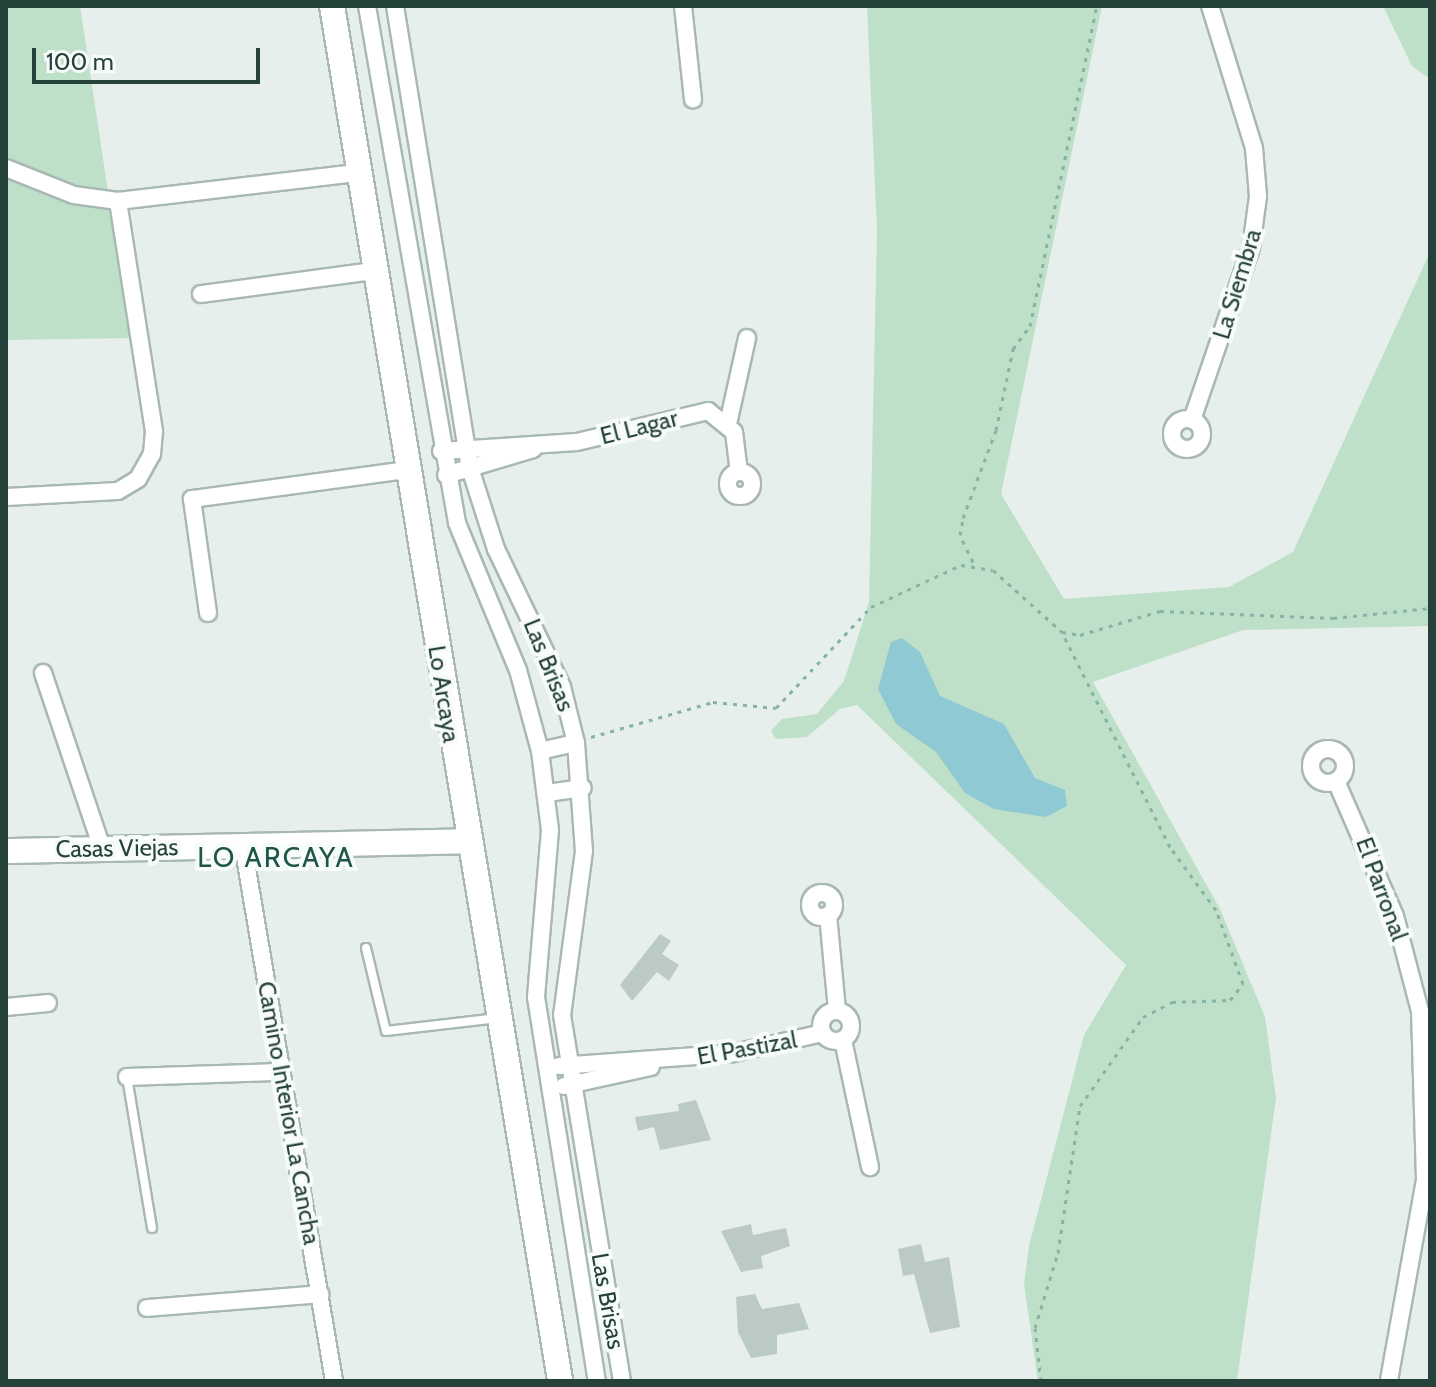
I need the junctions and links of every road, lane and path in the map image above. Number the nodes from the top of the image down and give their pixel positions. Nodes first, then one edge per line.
1 (332, 6) edge
2 (367, 6) edge
3 (395, 6) edge
4 (683, 6) edge
5 (1097, 6) edge
6 (1210, 6) edge
7 (693, 99) dead end
8 (6, 168) edge
9 (358, 173) junction
10 (118, 201) junction
11 (374, 271) junction
12 (201, 294) dead end
13 (747, 338) dead end
14 (1192, 420) dead end
15 (728, 424) junction
16 (546, 445) junction
17 (468, 447) junction
18 (441, 451) junction
19 (470, 468) junction
20 (407, 470) junction
21 (739, 471) dead end
22 (446, 475) junction
23 (6, 497) edge
24 (973, 564) junction
25 (1430, 608) edge
26 (208, 613) dead end
27 (1062, 632) junction
28 (43, 673) dead end
29 (576, 743) junction
30 (540, 751) junction
31 (1336, 781) dead end
32 (583, 788) junction
33 (547, 793) junction
34 (468, 841) junction
35 (243, 845) junction
36 (102, 848) junction
37 (6, 851) edge
38 (828, 915) dead end
39 (366, 948) dead end
40 (48, 1003) dead end
41 (6, 1007) edge
42 (837, 1011) junction
43 (500, 1018) junction
44 (823, 1033) junction
45 (843, 1040) junction
46 (671, 1060) junction
47 (568, 1064) junction
48 (545, 1068) junction
49 (281, 1072) junction
50 (127, 1077) joint
51 (572, 1085) junction
52 (549, 1087) junction
53 (870, 1167) dead end
54 (152, 1228) dead end
55 (320, 1294) junction
56 (147, 1308) dead end
57 (334, 1381) edge
58 (560, 1381) edge
59 (597, 1381) edge
60 (622, 1381) edge
61 (1041, 1381) edge
62 (1389, 1381) edge

1 - 9 street, Lo Arcaya
2 - 18 street, Las Brisas
3 - 17 street, Las Brisas
4 - 7 street
5 - 24 path
6 - 14 street, La Siembra
8 - 10 street
9 - 10 street
9 - 11 street, Lo Arcaya
10 - 23 street
11 - 12 street
11 - 20 street, Lo Arcaya
13 - 15 street
15 - 16 street, El Lagar
15 - 21 street
16 - 17 street
16 - 19 street
17 - 18 street
17 - 19 street, Las Brisas
18 - 22 street, Las Brisas
19 - 22 street
19 - 29 street, Las Brisas
20 - 26 street
20 - 34 street, Lo Arcaya
22 - 30 street, Las Brisas
24 - 27 path
24 - 29 path
25 - 27 path
27 - 61 path
28 - 36 street
29 - 30 street
29 - 32 street, Las Brisas
30 - 33 street, Las Brisas
31 - 62 street, El Parronal
32 - 33 street
32 - 47 street, Las Brisas
33 - 48 street, Las Brisas
34 - 35 street, Casas Viejas
34 - 43 street, Lo Arcaya
35 - 36 street, Casas Viejas
35 - 49 street, Camino Interior La Cancha
36 - 37 street, Casas Viejas
38 - 42 street
39 - 43 lane
40 - 41 street
42 - 44 street
42 - 45 street
43 - 58 street, Lo Arcaya
44 - 45 street
44 - 46 street, El Pastizal
45 - 53 street
46 - 47 street
46 - 51 street
47 - 48 street
47 - 51 street, Las Brisas
48 - 52 street, Las Brisas
49 - 50 street
49 - 55 street, Camino Interior La Cancha
50 - 54 lane
51 - 52 street
51 - 60 street, Las Brisas
52 - 59 street, Las Brisas
55 - 56 street
55 - 57 street, Camino Interior La Cancha

